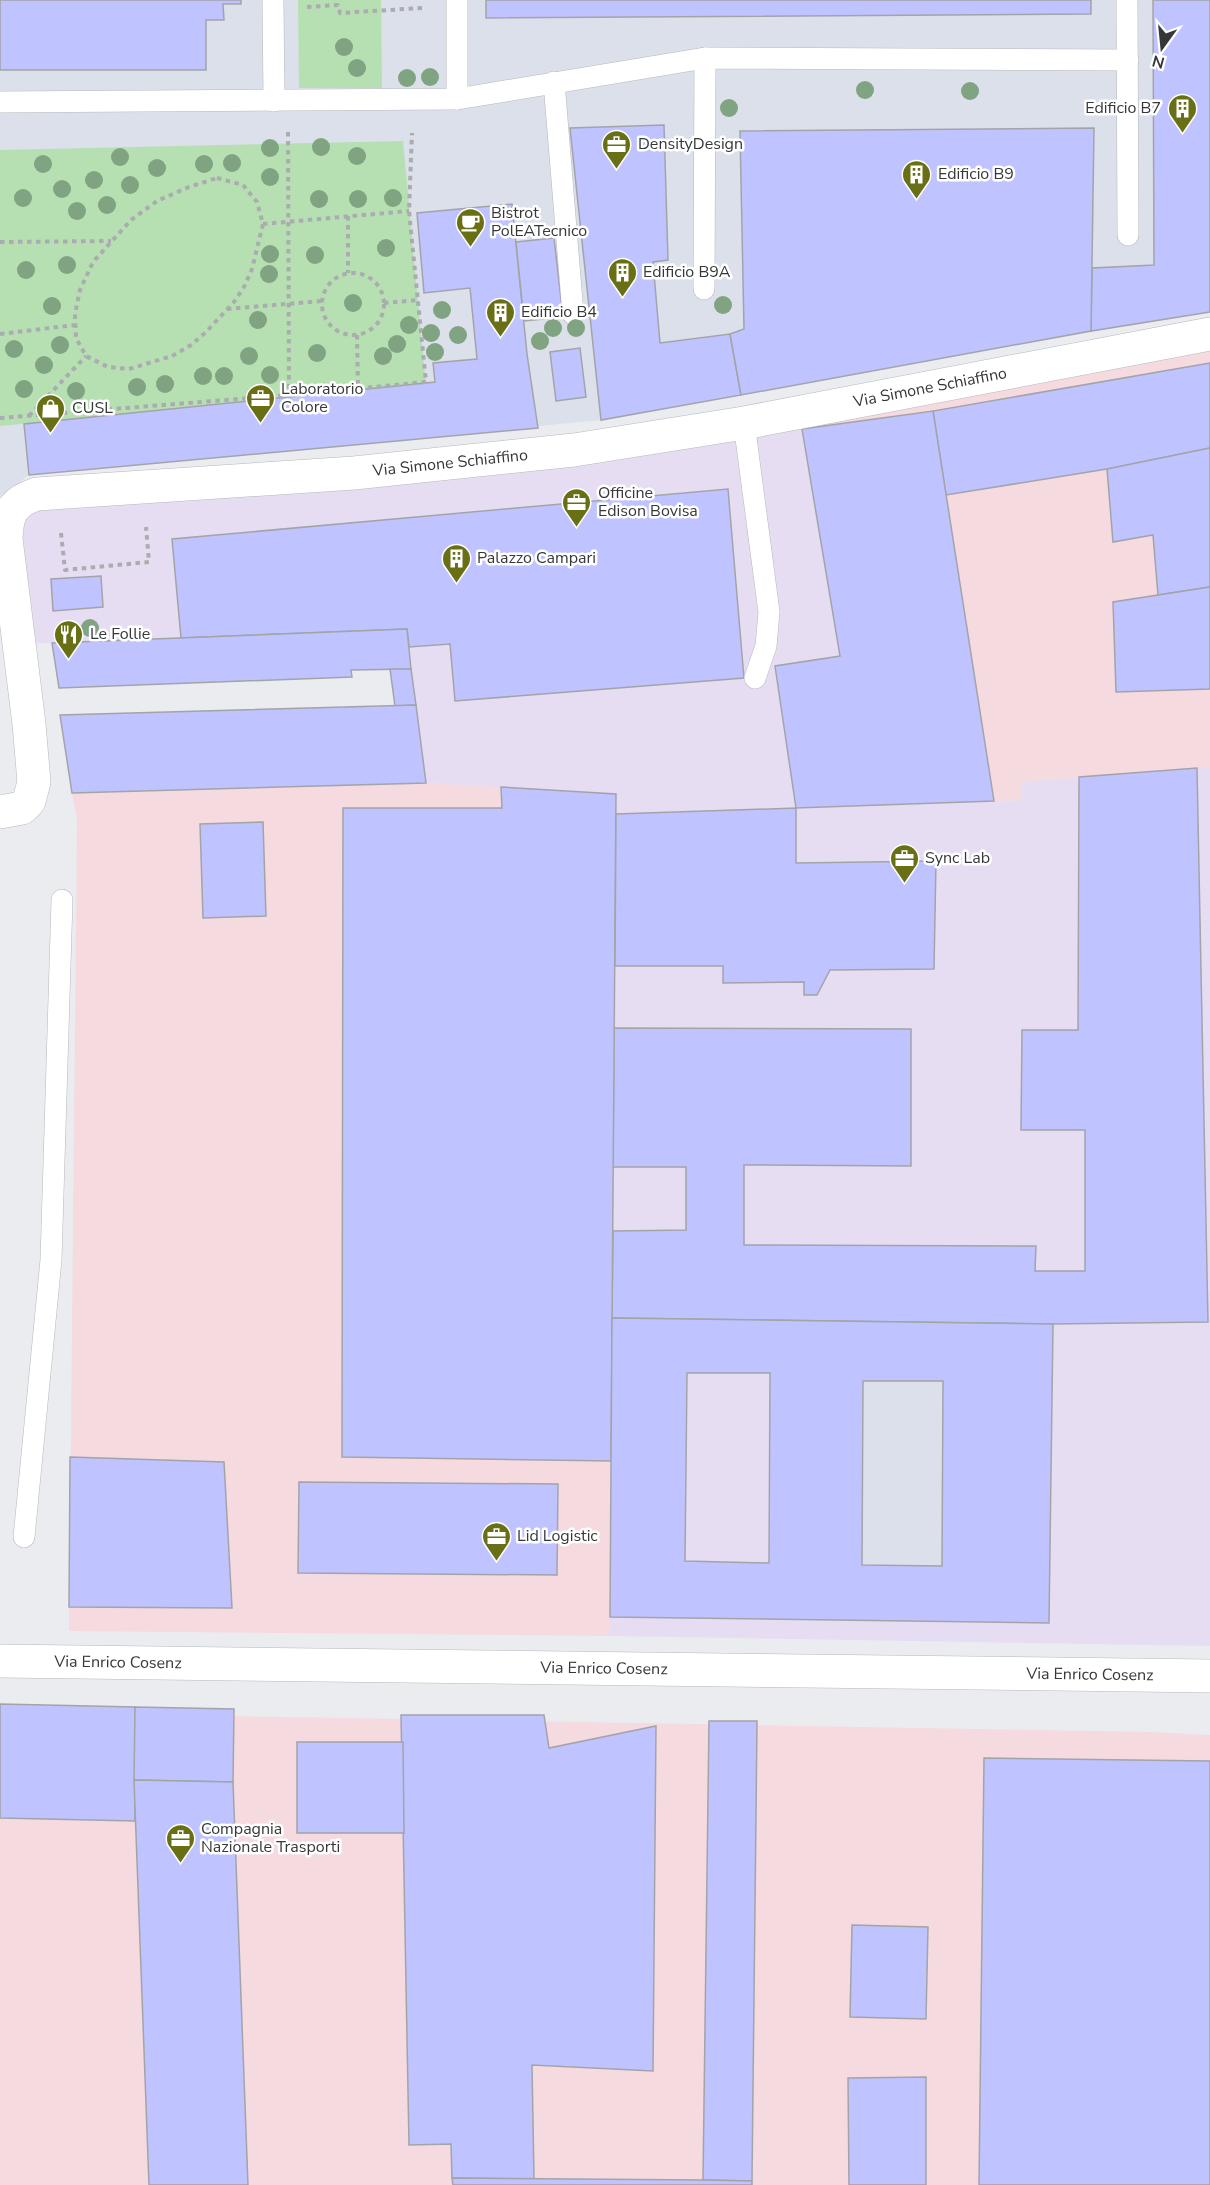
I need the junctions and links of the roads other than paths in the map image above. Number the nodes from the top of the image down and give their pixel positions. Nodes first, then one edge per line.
1 (1128, 0) edge
2 (457, 3) edge
3 (273, 4) edge
4 (705, 58) junction
5 (1128, 60) junction
6 (554, 82) junction
7 (457, 99) junction
8 (274, 101) junction
9 (0, 102) edge
10 (1128, 234) dead end
11 (704, 289) dead end
12 (573, 314) dead end
13 (1210, 334) edge
14 (744, 423) junction
15 (3, 532) edge
16 (754, 678) dead end
17 (0, 812) edge
18 (62, 900) dead end
19 (24, 1537) dead end
20 (0, 1661) edge
21 (1210, 1676) edge

1 - 5 lane
2 - 7 lane
3 - 8 lane
4 - 5 lane
4 - 6 lane
4 - 11 lane
5 - 10 lane
6 - 7 lane
6 - 12 lane
7 - 8 lane
8 - 9 lane
13 - 14 street, Via Simone Schiaffino
14 - 15 street, Via Simone Schiaffino
14 - 16 lane
15 - 17 street, Via Simone Schiaffino
18 - 19 lane
20 - 21 street, Via Enrico Cosenz

